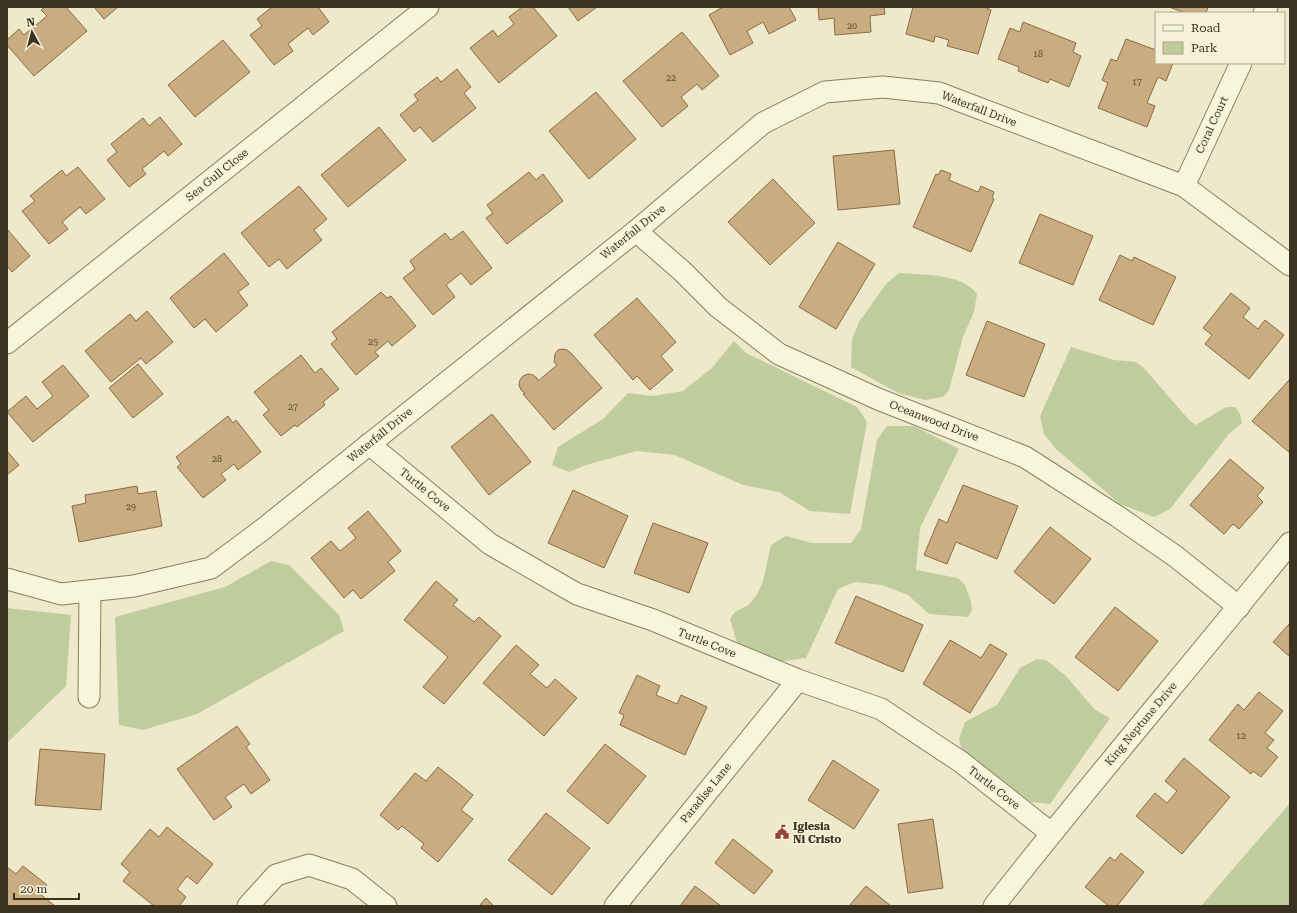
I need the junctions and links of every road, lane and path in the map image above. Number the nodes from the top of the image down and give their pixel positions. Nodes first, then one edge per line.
1 (428, 7) edge
2 (1241, 64) edge
3 (1184, 186) junction
4 (636, 231) junction
5 (1290, 265) edge
6 (7, 343) edge
7 (369, 444) junction
8 (1290, 543) edge
9 (7, 579) edge
10 (90, 591) junction
11 (1239, 607) junction
12 (798, 680) junction
13 (89, 697) dead end
14 (1051, 833) junction
15 (248, 906) edge
16 (386, 906) edge
17 (615, 906) edge
18 (994, 906) edge

1 - 6 street, Sea Gull Close
2 - 3 street, Coral Court
3 - 4 street, Waterfall Drive
3 - 5 street, Waterfall Drive
4 - 7 street, Waterfall Drive
4 - 11 street, Oceanwood Drive
7 - 10 street, Waterfall Drive
7 - 12 street, Turtle Cove
8 - 11 street, King Neptune Drive
9 - 10 street, Waterfall Drive
10 - 13 street
11 - 14 street, King Neptune Drive
12 - 14 street, Turtle Cove
12 - 17 street, Paradise Lane
14 - 18 street, King Neptune Drive
15 - 16 street

